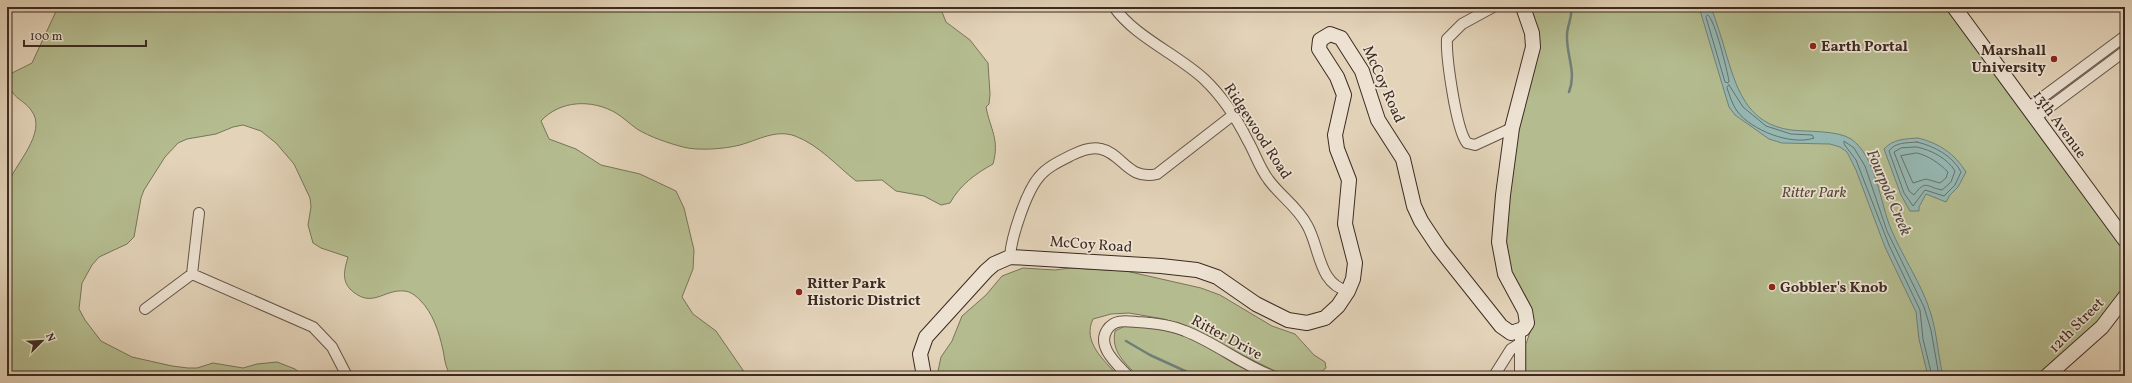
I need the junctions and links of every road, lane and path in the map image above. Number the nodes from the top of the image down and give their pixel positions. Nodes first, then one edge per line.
1 (1114, 7) edge
2 (1493, 7) edge
3 (1523, 7) edge
4 (1954, 7) edge
5 (2125, 36) edge
6 (2125, 51) edge
7 (2031, 113) junction
8 (1233, 115) junction
9 (1512, 128) junction
10 (199, 212) dead end
11 (2125, 240) edge
12 (1010, 257) junction
13 (192, 274) junction
14 (1348, 291) junction
15 (2125, 297) edge
16 (145, 309) dead end
17 (1520, 337) junction
18 (347, 376) edge
19 (924, 376) edge
20 (1128, 376) edge
21 (1272, 376) edge
22 (1494, 376) edge
23 (1520, 376) edge
24 (2047, 376) edge

1 - 8 street, Ridgewood Road
2 - 9 street
3 - 9 street
4 - 7 street, 13th Avenue
5 - 7 street
6 - 7 street
7 - 11 street, 13th Avenue
8 - 12 street
8 - 14 street, Ridgewood Road
9 - 17 street
10 - 13 street
12 - 14 street, McCoy Road
12 - 19 street, McCoy Road
13 - 16 street
13 - 18 street
14 - 17 street, McCoy Road
15 - 24 street, 12th Street
17 - 22 street
17 - 23 street
20 - 21 street, Ritter Drive

